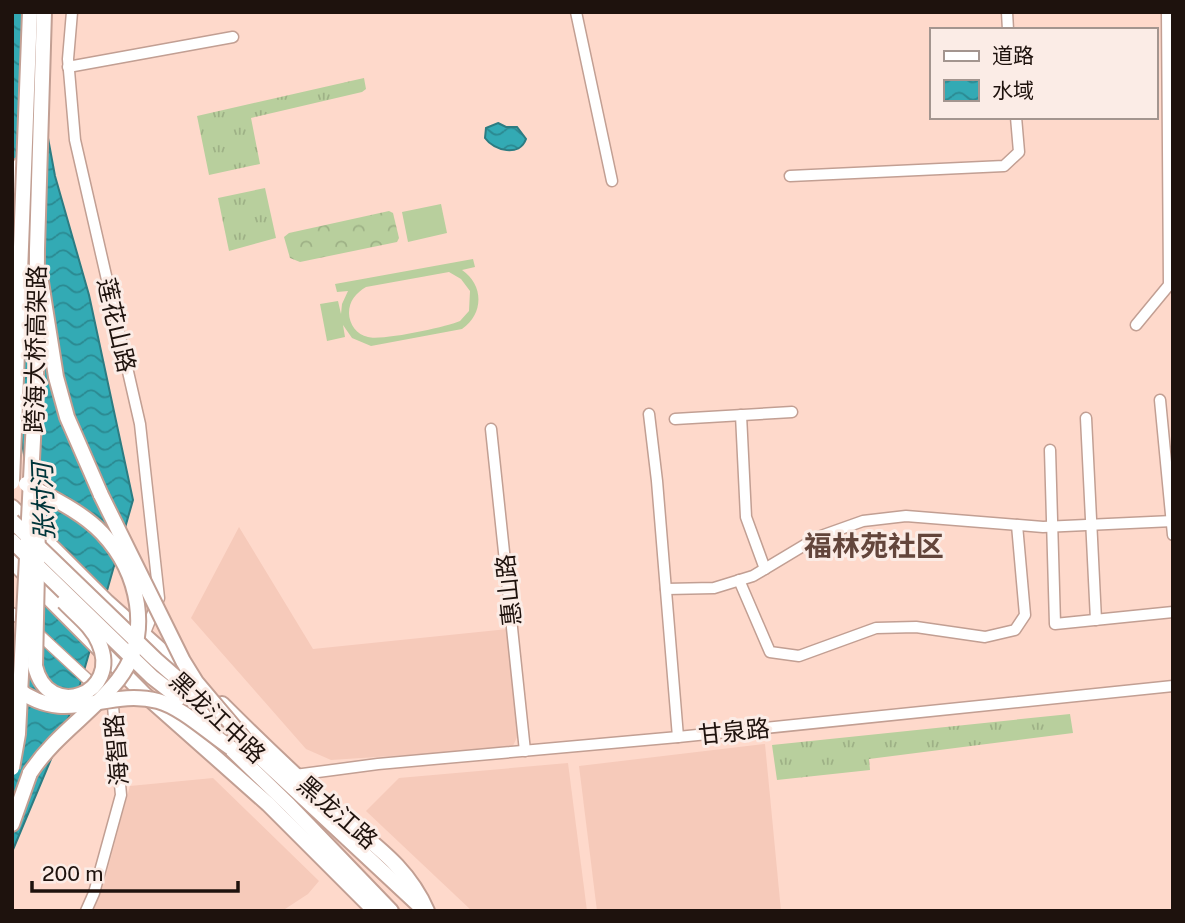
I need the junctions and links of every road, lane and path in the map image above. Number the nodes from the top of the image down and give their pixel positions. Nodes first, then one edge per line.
1 (30, 12) edge
2 (44, 12) edge
3 (72, 12) edge
4 (576, 12) edge
5 (1167, 12) edge
6 (233, 37) dead end
7 (68, 66) junction
8 (1016, 119) edge
9 (23, 153) junction
10 (790, 176) dead end
11 (612, 181) dead end
12 (12, 200) edge
13 (37, 249) junction
14 (1136, 325) dead end
15 (36, 380) junction
16 (1160, 400) dead end
17 (792, 412) dead end
18 (649, 414) dead end
19 (741, 415) junction
20 (1086, 418) dead end
21 (675, 419) dead end
22 (491, 429) dead end
23 (1050, 450) dead end
24 (12, 480) edge
25 (12, 507) edge
26 (1172, 520) edge
27 (12, 521) edge
28 (1017, 525) junction
29 (1091, 525) junction
30 (1052, 527) junction
31 (1173, 535) edge
32 (12, 542) edge
33 (12, 561) edge
34 (765, 569) junction
35 (739, 580) junction
36 (666, 589) junction
37 (1173, 612) edge
38 (12, 613) edge
39 (1096, 620) junction
40 (144, 637) junction
41 (118, 669) junction
42 (12, 685) edge
43 (1173, 686) edge
44 (112, 703) junction
45 (678, 737) junction
46 (231, 748) junction
47 (525, 751) junction
48 (255, 752) junction
49 (12, 768) edge
50 (295, 775) junction
51 (12, 824) edge
52 (86, 911) edge
53 (378, 911) edge
54 (391, 911) edge
55 (426, 911) edge

1 - 9 highway, 跨海大桥高架路, bridge
2 - 13 highway, 跨海大桥高架路, bridge
3 - 7 street, 莲花山路
4 - 11 street
5 - 14 street
6 - 7 street
7 - 40 street, 莲花山路
8 - 10 street
9 - 12 highway, bridge
9 - 24 highway, 跨海大桥高架路, bridge
13 - 15 highway, 跨海大桥高架路, bridge
13 - 48 highway, bridge
15 - 32 highway, bridge
15 - 49 highway, 跨海大桥高架路, bridge
16 - 26 street
17 - 19 street
18 - 36 street
19 - 21 street
19 - 34 street
20 - 29 street
22 - 47 street, 惠山路
23 - 30 street
24 - 51 highway, bridge
25 - 40 highway, bridge
26 - 29 street
26 - 31 street
27 - 48 highway, 黑龙江中路, bridge
28 - 30 street
28 - 34 street
28 - 35 street
29 - 30 street
29 - 39 street
30 - 39 street
32 - 46 highway, 黑龙江中路, bridge
33 - 41 highway, 黑龙江中路, bridge
34 - 35 street
35 - 36 street
36 - 45 street
37 - 39 street
38 - 44 street, bridge
40 - 41 street, 莲花山路
40 - 50 highway, 黑龙江路
41 - 44 street, 海智路
41 - 53 highway, 黑龙江中路
42 - 46 highway, bridge
43 - 45 street, 甘泉路
44 - 52 street, 海智路
45 - 47 street, 甘泉路
46 - 54 highway, 黑龙江中路
47 - 50 street, 甘泉路
48 - 55 highway, 黑龙江中路
50 - 55 highway, 黑龙江路

